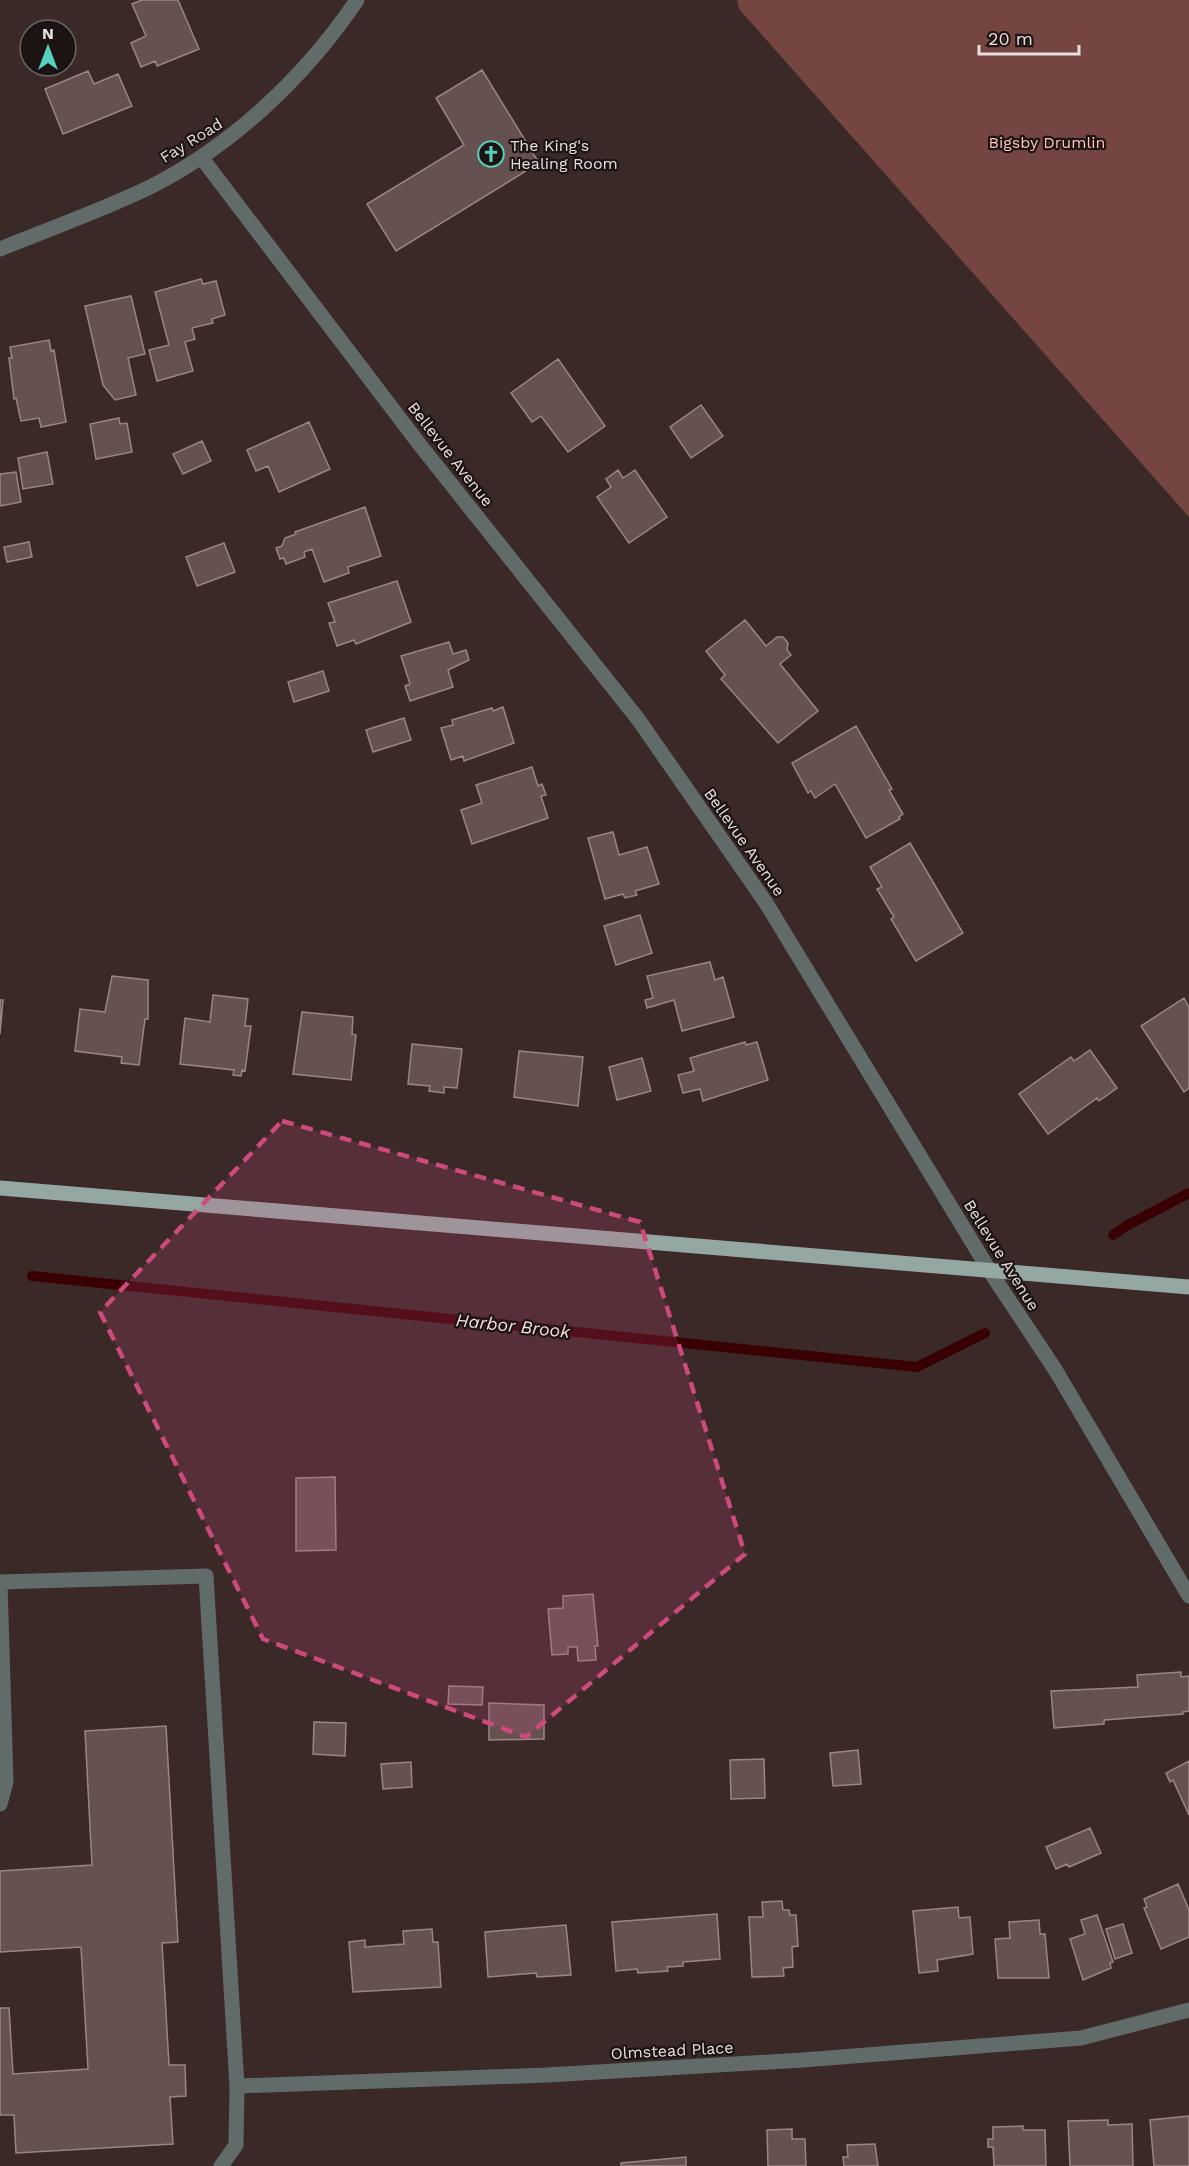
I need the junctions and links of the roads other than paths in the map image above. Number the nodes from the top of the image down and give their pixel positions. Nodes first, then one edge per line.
1 (357, 0) edge
2 (201, 157) junction
3 (0, 249) edge
4 (0, 1188) edge
5 (990, 1273) junction
6 (1189, 1287) edge
7 (0, 1582) edge
8 (1189, 1596) edge
9 (0, 1804) edge
10 (1189, 2010) edge
11 (237, 2086) junction
12 (221, 2166) edge

1 - 2 street, Fay Road
2 - 3 street, Fay Road
2 - 5 street, Bellevue Avenue
4 - 5 main road
5 - 6 main road
5 - 8 street, Bellevue Avenue
7 - 9 street
7 - 11 street
10 - 11 street, Olmstead Place
11 - 12 street

